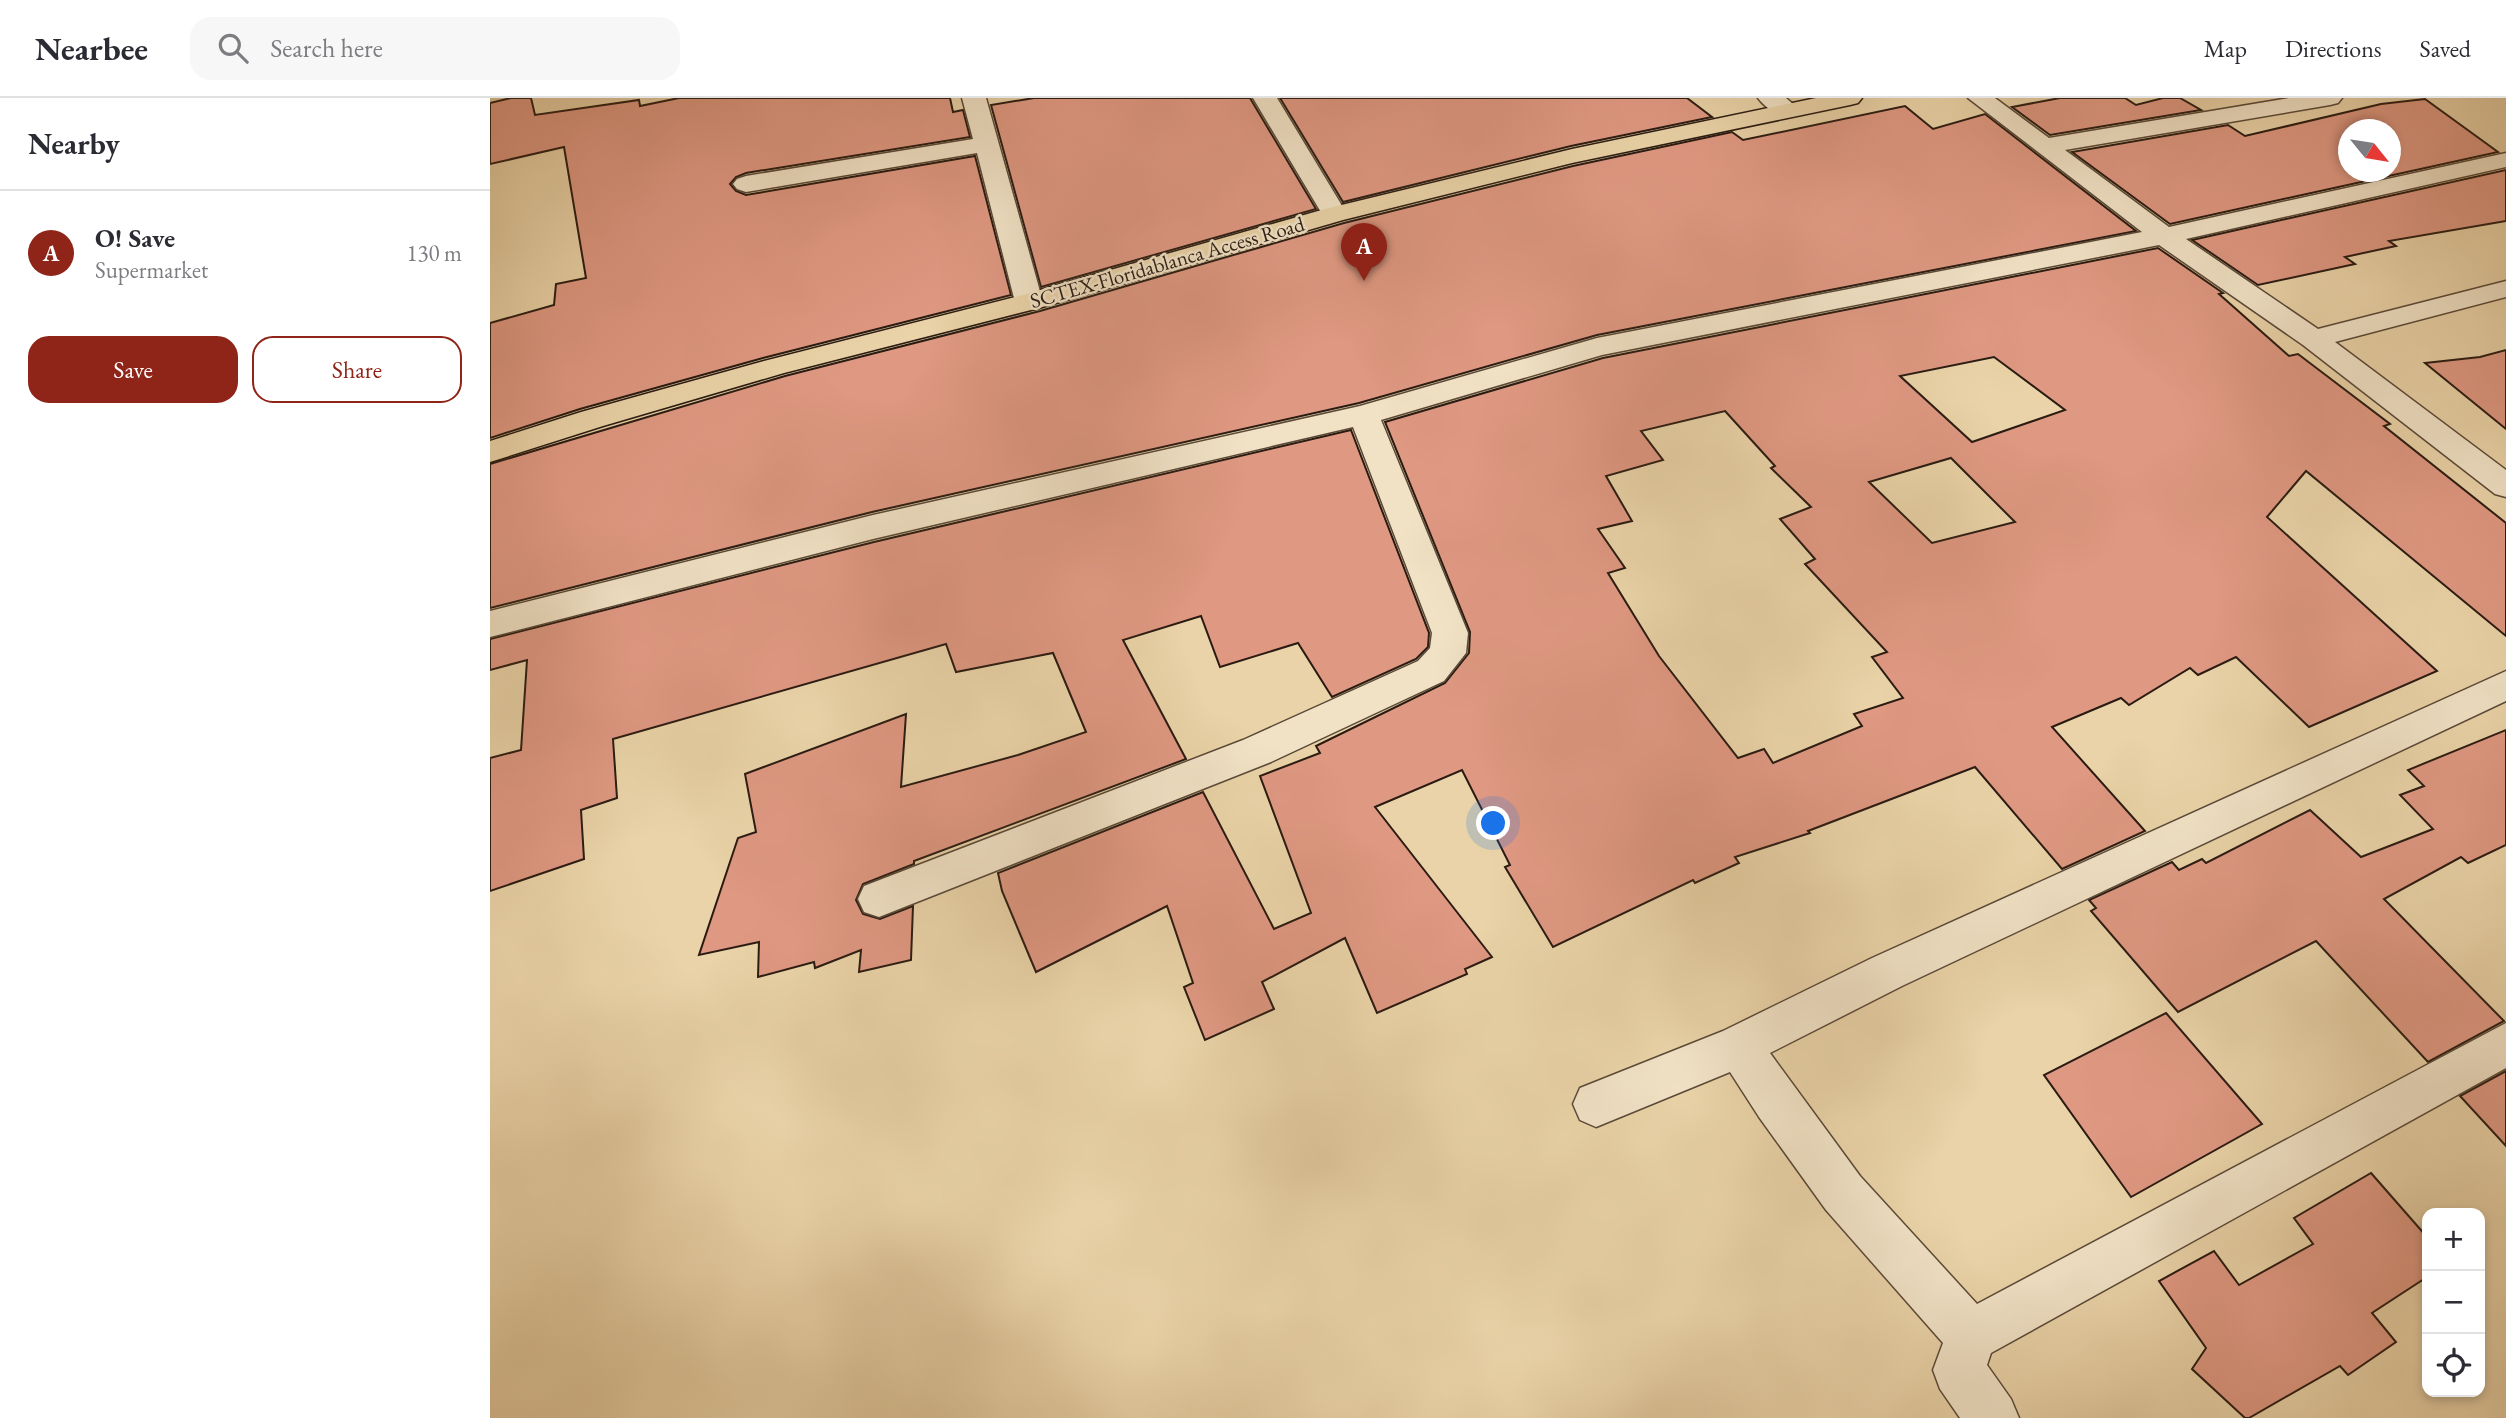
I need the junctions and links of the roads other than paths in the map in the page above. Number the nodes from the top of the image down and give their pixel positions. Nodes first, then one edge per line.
1 (974, 98) edge
2 (1265, 98) edge
3 (1850, 98) edge
4 (1980, 98) edge
5 (2330, 98) edge
6 (1779, 104) edge
7 (986, 144) junction
8 (2048, 146) junction
9 (2506, 160) edge
10 (746, 184) dead end
11 (1334, 214) junction
12 (2164, 236) junction
13 (2506, 289) edge
14 (1029, 302) junction
15 (2313, 339) junction
16 (1364, 415) junction
17 (490, 452) edge
18 (2506, 453) edge
19 (2475, 463) junction
20 (2506, 486) edge
21 (490, 624) edge
22 (2506, 685) edge
23 (879, 899) dead end
24 (2506, 1045) edge
25 (1739, 1046) junction
26 (1596, 1104) dead end
27 (1971, 1336) junction
28 (1992, 1418) edge

1 - 7 street
2 - 11 street
3 - 6 main road, SCTEX-Floridablanca Access Road
4 - 8 street
5 - 8 street
6 - 11 main road, SCTEX-Floridablanca Access Road
7 - 10 street
7 - 14 street
8 - 12 street
9 - 12 street
11 - 14 main road, SCTEX-Floridablanca Access Road
12 - 15 street
12 - 16 street
13 - 15 street
14 - 17 main road, SCTEX-Floridablanca Access Road
15 - 19 street
16 - 21 street
16 - 23 street
18 - 19 street
19 - 20 street
22 - 25 street
24 - 27 street
25 - 26 street
25 - 27 street
27 - 28 street

